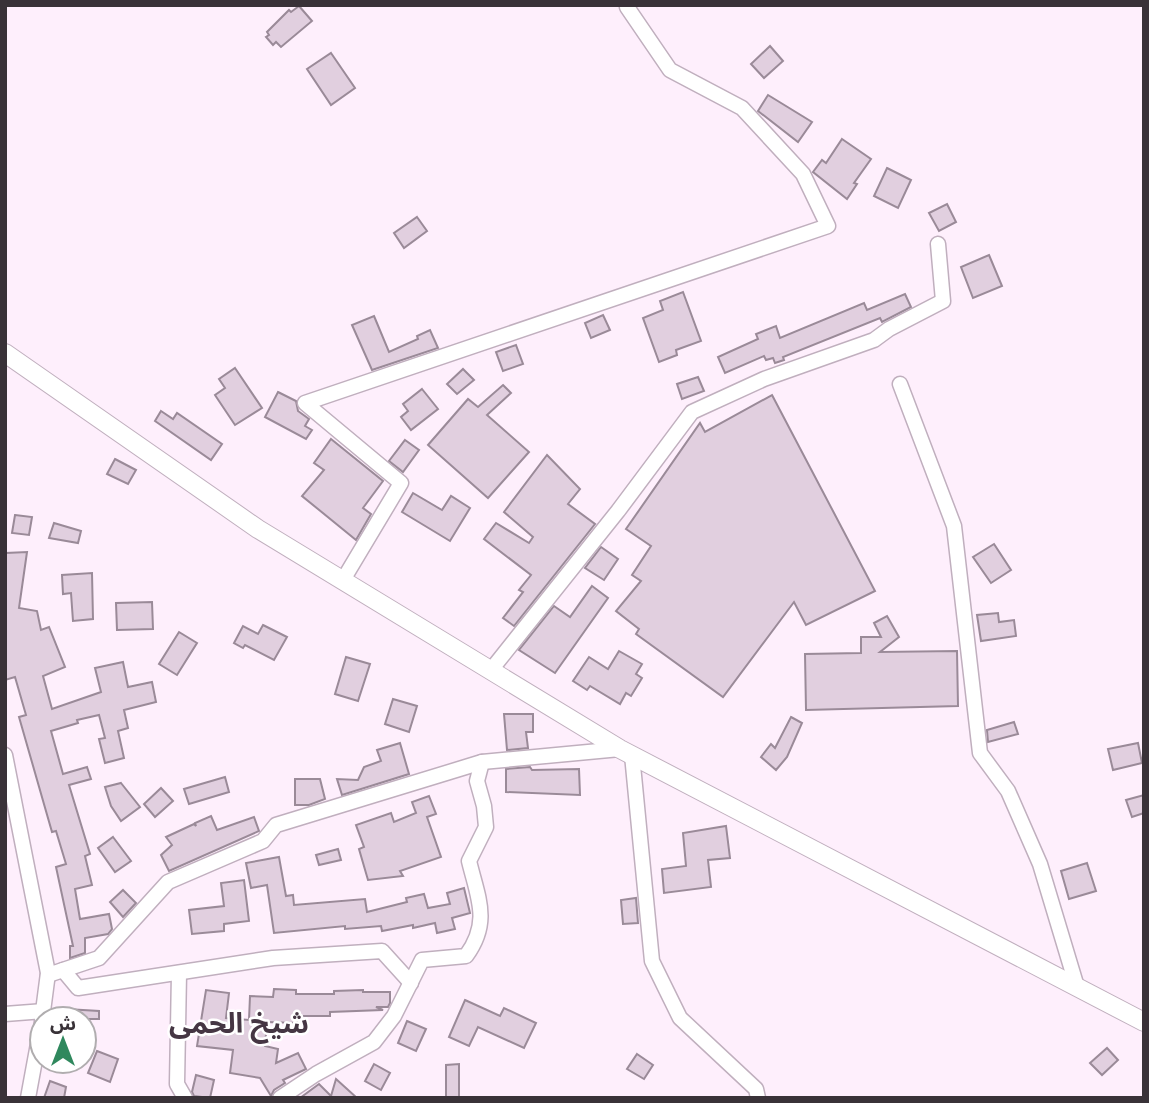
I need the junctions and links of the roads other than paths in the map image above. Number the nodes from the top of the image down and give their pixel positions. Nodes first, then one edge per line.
1 (626, 7) dead end
2 (938, 244) dead end
3 (5, 353) edge
4 (900, 384) dead end
5 (343, 580) junction
6 (491, 670) junction
7 (626, 752) junction
8 (5, 755) edge
9 (482, 762) junction
10 (63, 970) junction
11 (179, 973) junction
12 (48, 975) junction
13 (411, 983) junction
14 (1077, 987) junction
15 (44, 1005) edge
16 (5, 1014) edge
17 (28, 1016) edge
18 (1144, 1022) edge
19 (32, 1075) edge
20 (28, 1098) edge
21 (185, 1098) edge
22 (280, 1098) edge
23 (758, 1098) edge

1 - 5 street
2 - 6 street
3 - 5 main road
4 - 14 street
5 - 6 main road
6 - 7 main road
7 - 9 street
7 - 14 main road
7 - 23 street
8 - 12 street
9 - 10 street
9 - 13 street
10 - 11 street
10 - 12 street
11 - 13 street
11 - 21 street
12 - 15 street
13 - 22 street
14 - 18 main road
16 - 17 street
19 - 20 street

